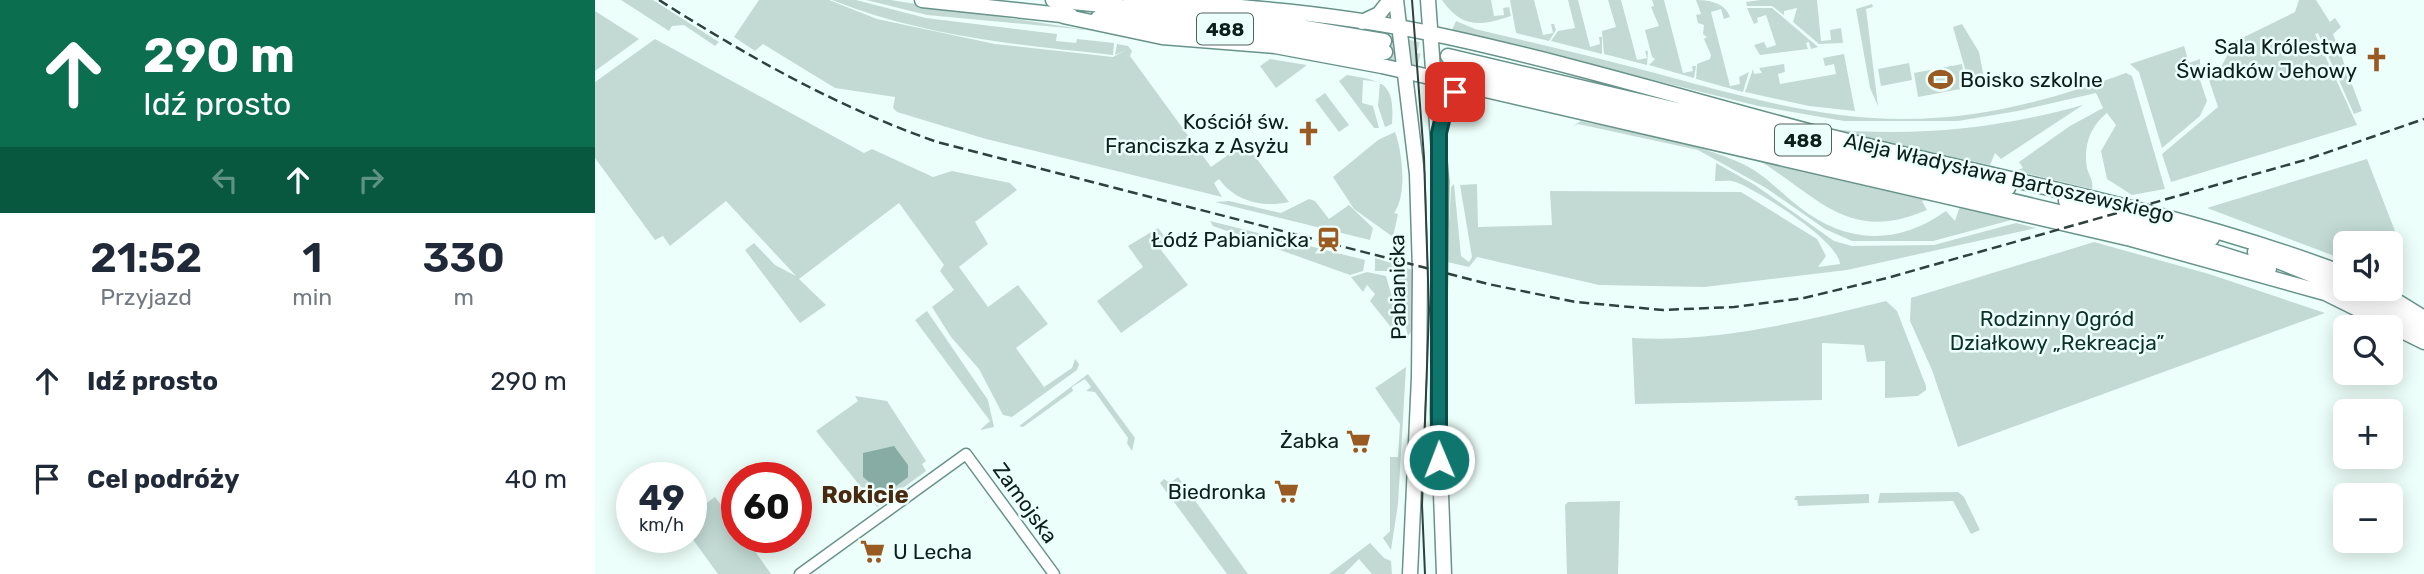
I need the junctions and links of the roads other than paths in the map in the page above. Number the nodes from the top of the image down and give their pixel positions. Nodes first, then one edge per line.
1 (922, 0) edge
2 (1053, 0) edge
3 (1131, 0) edge
4 (1390, 0) edge
5 (1396, 0) edge
6 (1428, 0) edge
7 (1063, 16) junction
8 (1360, 22) junction
9 (1399, 28) junction
10 (1431, 34) junction
11 (1405, 71) junction
12 (1434, 78) junction
13 (1469, 86) junction
14 (1439, 133) junction
15 (2333, 270) edge
16 (2333, 283) edge
17 (2325, 293) junction
18 (2371, 301) edge
19 (2396, 301) edge
20 (2424, 318) edge
21 (2424, 328) edge
22 (2424, 342) edge
23 (800, 574) edge
24 (1054, 574) edge
25 (1410, 574) edge
26 (1444, 574) edge

1 - 7 main road, 488
2 - 7 main road, 488
3 - 8 main road
4 - 8 main road
5 - 9 main road, Pabianicka
6 - 10 main road, Pabianicka
7 - 11 main road
8 - 9 main road
9 - 10 main road
9 - 11 main road, Pabianicka
10 - 12 main road, Pabianicka
10 - 15 main road
11 - 12 main road
11 - 25 main road, Pabianicka
12 - 13 main road
12 - 14 main road, Pabianicka
13 - 14 main road
13 - 17 main road
14 - 26 main road, Pabianicka
16 - 17 main road, Aleja Władysława Bartoszewskiego / 488
17 - 22 main road, Aleja Władysława Bartoszewskiego / 488
18 - 21 main road, Aleja Władysława Bartoszewskiego / 488
19 - 20 main road
23 - 24 street, Zamojska

